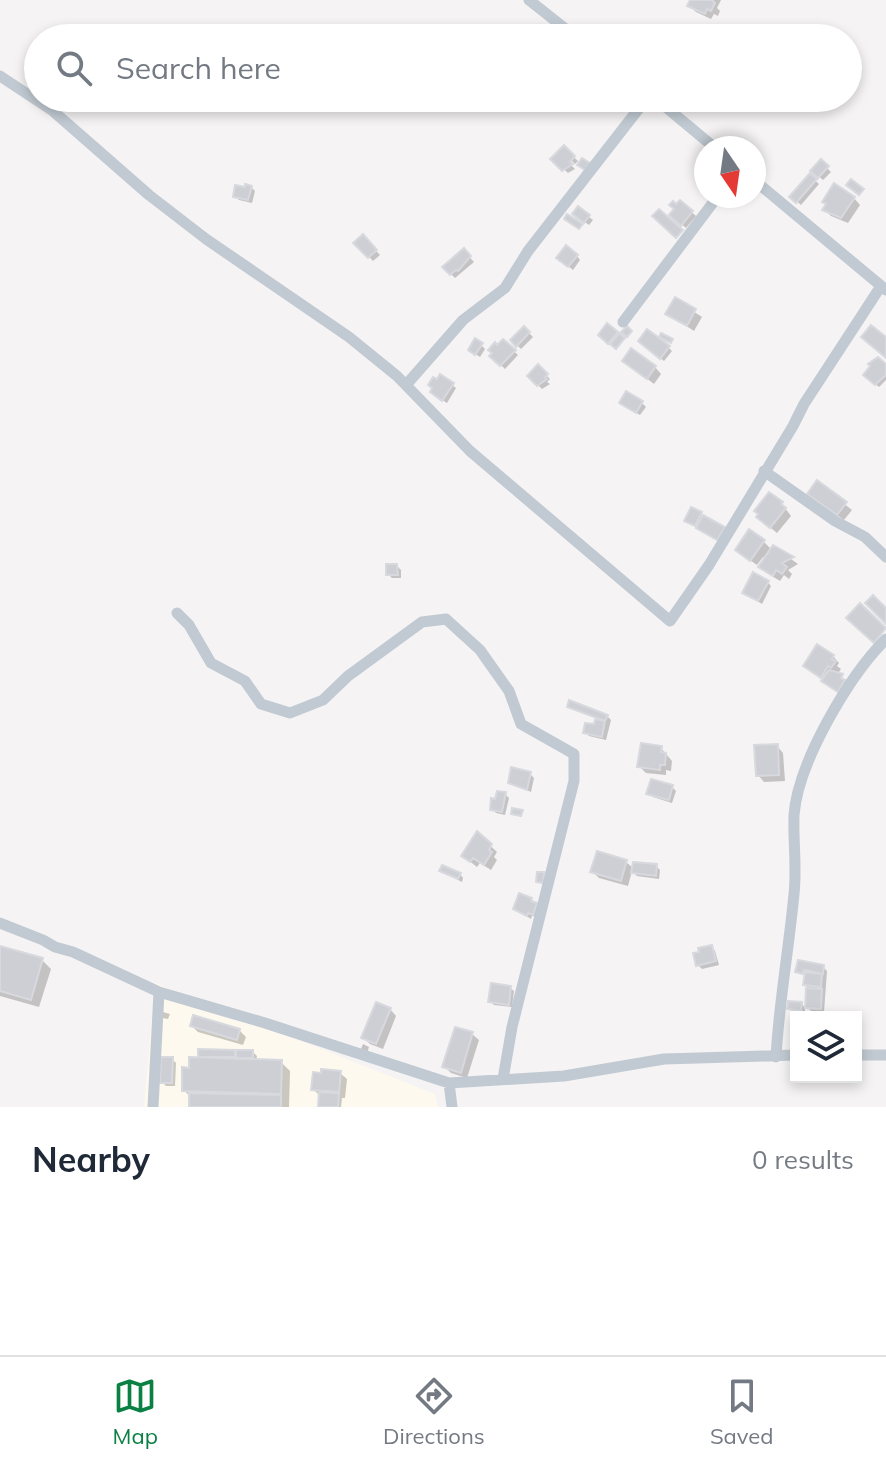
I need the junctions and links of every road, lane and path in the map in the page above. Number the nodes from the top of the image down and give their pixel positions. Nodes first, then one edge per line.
1 (529, 0) edge
2 (559, 24) edge
3 (0, 76) edge
4 (24, 92) edge
5 (54, 112) edge
6 (636, 112) edge
7 (672, 112) edge
8 (701, 136) edge
9 (766, 190) edge
10 (709, 208) edge
11 (885, 289) edge
12 (623, 322) dead end
13 (406, 385) junction
14 (764, 471) junction
15 (886, 557) edge
16 (177, 613) dead end
17 (886, 639) edge
18 (0, 923) edge
19 (159, 992) junction
20 (862, 1055) edge
21 (886, 1055) edge
22 (790, 1056) edge
23 (776, 1057) junction
24 (503, 1079) junction
25 (449, 1083) junction
26 (153, 1107) edge
27 (452, 1107) edge

1 - 2 street
3 - 4 street
5 - 13 street
6 - 13 street
7 - 8 street
9 - 11 street
10 - 12 street
11 - 14 street
13 - 14 street
14 - 15 street
16 - 24 street
17 - 23 street
18 - 19 street
19 - 25 street
19 - 26 street
20 - 21 street
22 - 23 street
23 - 24 street
24 - 25 street
25 - 27 street

